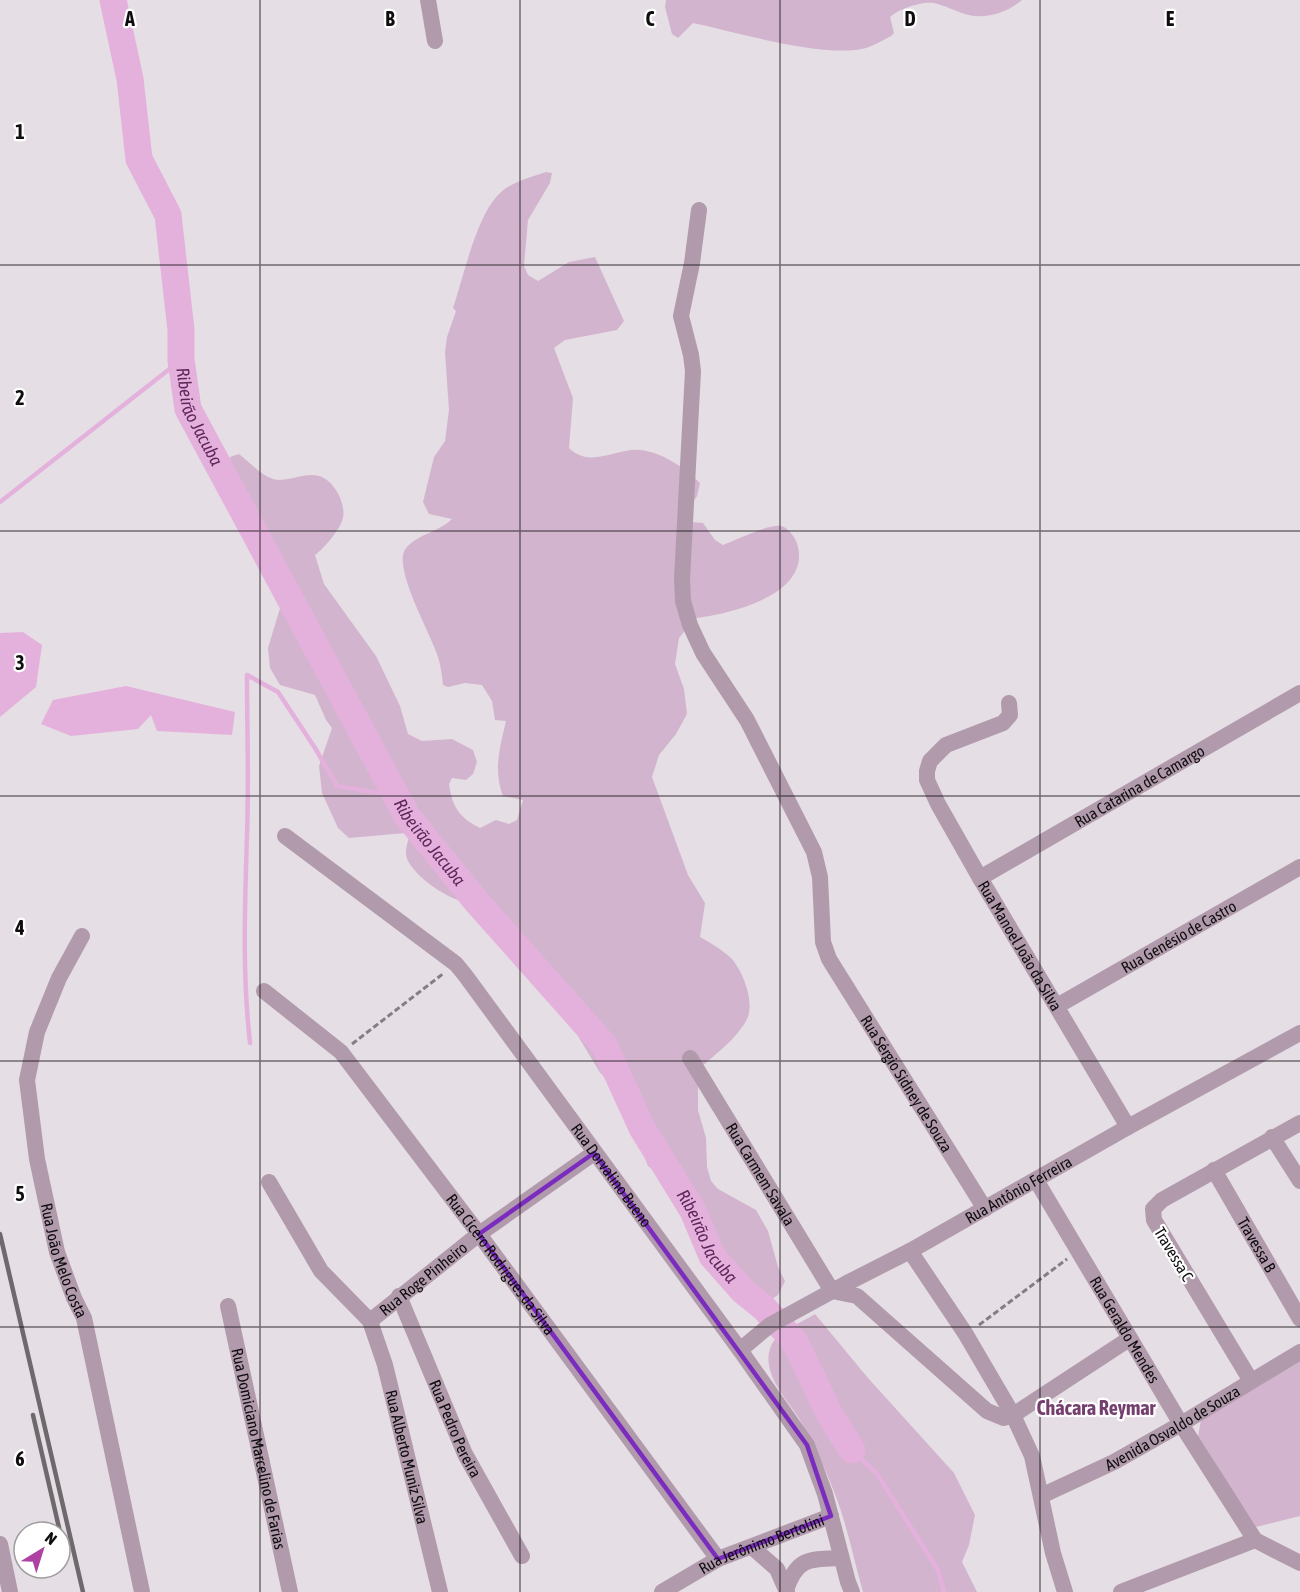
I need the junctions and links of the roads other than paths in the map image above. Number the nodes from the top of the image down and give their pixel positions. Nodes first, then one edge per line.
1 (428, 0) edge
2 (435, 40) dead end
3 (699, 210) dead end
4 (1300, 693) edge
5 (1009, 703) dead end
6 (285, 836) dead end
7 (1300, 867) edge
8 (980, 878) junction
9 (82, 936) dead end
10 (264, 991) dead end
11 (1057, 1006) junction
12 (1300, 1032) edge
13 (690, 1058) dead end
14 (1300, 1123) edge
15 (1128, 1127) junction
16 (1272, 1137) junction
17 (594, 1153) junction
18 (1214, 1170) junction
19 (1035, 1180) junction
20 (1300, 1181) edge
21 (269, 1182) dead end
22 (985, 1209) junction
23 (479, 1234) junction
24 (910, 1251) junction
25 (832, 1291) junction
26 (399, 1296) junction
27 (228, 1305) dead end
28 (1300, 1319) edge
29 (370, 1321) junction
30 (1129, 1339) junction
31 (740, 1350) junction
32 (1300, 1352) edge
33 (1251, 1381) junction
34 (1013, 1415) junction
35 (1181, 1424) junction
36 (1041, 1497) junction
37 (831, 1516) junction
38 (1255, 1540) junction
39 (0, 1544) edge
40 (753, 1547) junction
41 (522, 1556) dead end
42 (841, 1558) junction
43 (718, 1559) junction
44 (1300, 1563) edge
45 (850, 1587) edge
46 (786, 1591) edge
47 (10, 1592) edge
48 (142, 1592) edge
49 (290, 1592) edge
50 (440, 1592) edge
51 (663, 1592) edge
52 (1065, 1592) edge
53 (1121, 1592) edge

1 - 2 street
3 - 22 street, Rua Sérgio Sidney de Souza
4 - 8 street, Rua Catarina de Camargo
5 - 8 street, Rua Manoel João da Silva
6 - 17 street, Rua Dorvalino Bueno
7 - 11 street, Rua Genésio de Castro
8 - 11 street, Rua Manoel João da Silva
9 - 48 street, Rua João Melo Costa
10 - 23 street, Rua Cícero Rodrigues da Silva
11 - 15 street, Rua Manoel João da Silva
12 - 15 street, Rua Antônio Ferreira
13 - 25 street, Rua Carmem Savala
14 - 16 street, Travessa C
15 - 19 street, Rua Antônio Ferreira
16 - 18 street, Travessa C
16 - 20 street
17 - 23 street, Rua Roge Pinheiro
17 - 31 street, Rua Dorvalino Bueno
18 - 28 street, Travessa B
18 - 33 street, Travessa C
19 - 22 street, Rua Antônio Ferreira
19 - 30 street, Rua Geraldo Mendes
21 - 29 street
22 - 24 street, Rua Antônio Ferreira
23 - 26 street, Rua Roge Pinheiro
23 - 43 street, Rua Cícero Rodrigues da Silva
24 - 25 street, Rua Antônio Ferreira
24 - 34 street
25 - 31 street, Rua Antônio Ferreira
25 - 34 street
26 - 29 street, Rua Roge Pinheiro
26 - 41 street, Rua Pedro Pereira
27 - 49 street, Rua Domiciano Marcelino de Farias
29 - 50 street, Rua Alberto Muniz Silva
30 - 34 street
30 - 35 street, Rua Geraldo Mendes
31 - 37 street, Rua Dorvalino Bueno
32 - 33 street, Avenida Osvaldo de Souza
33 - 35 street, Avenida Osvaldo de Souza
34 - 36 street
35 - 36 street, Avenida Osvaldo de Souza
35 - 38 street, Rua Geraldo Mendes
36 - 52 street
37 - 40 street, Rua Jerônimo Bertolini
37 - 42 street, Rua Dorvalino Bueno
38 - 44 street
38 - 53 street
39 - 47 street
40 - 43 street, Rua Jerônimo Bertolini
40 - 46 street
42 - 45 street, Rua Dorvalino Bueno
42 - 46 street
43 - 51 street, Rua Jerônimo Bertolini

